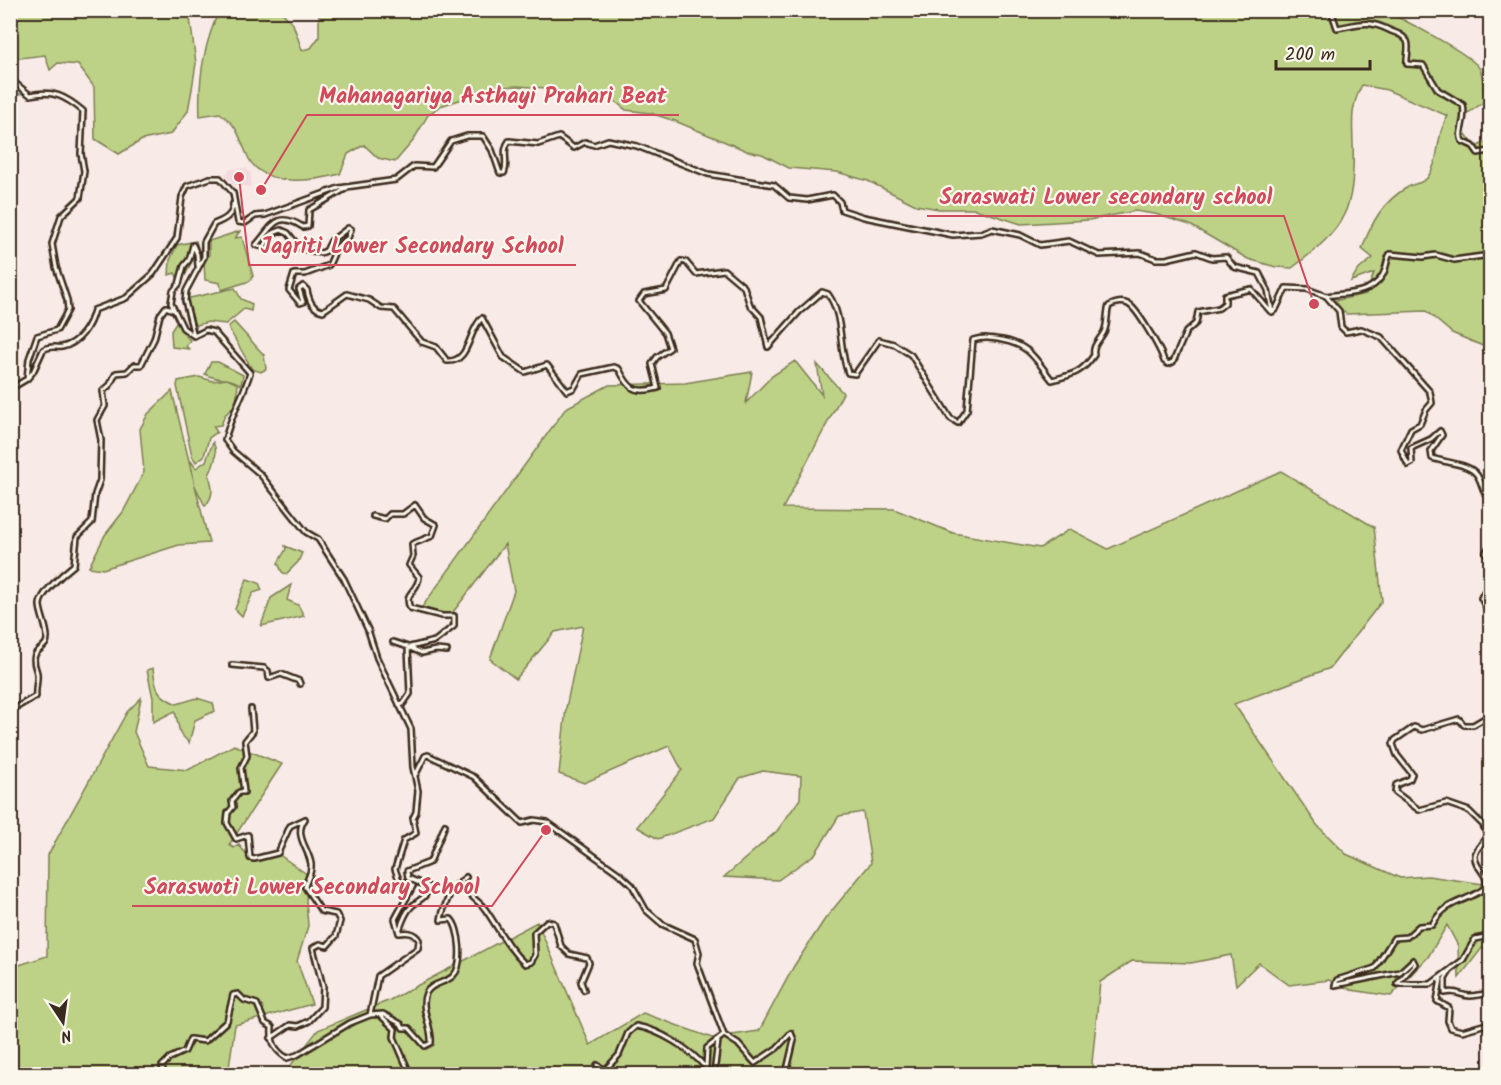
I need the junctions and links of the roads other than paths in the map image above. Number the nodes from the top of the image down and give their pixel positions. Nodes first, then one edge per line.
1 (1331, 10) edge
2 (10, 79) edge
3 (1491, 151) edge
4 (347, 188) junction
5 (233, 193) junction
6 (1491, 252) edge
7 (198, 266) junction
8 (1326, 296) junction
9 (173, 310) junction
10 (1270, 311) junction
11 (194, 336) junction
12 (27, 379) junction
13 (10, 389) edge
14 (1491, 500) edge
15 (373, 516) dead end
16 (1491, 545) edge
17 (1491, 564) edge
18 (1491, 588) edge
19 (1491, 615) edge
20 (393, 642) dead end
21 (409, 647) junction
22 (447, 651) dead end
23 (232, 665) dead end
24 (300, 684) dead end
25 (399, 705) junction
26 (251, 709) dead end
27 (10, 711) edge
28 (1491, 715) edge
29 (416, 774) junction
30 (445, 825) dead end
31 (466, 878) dead end
32 (466, 889) junction
33 (399, 933) junction
34 (1491, 936) edge
35 (1451, 969) junction
36 (1441, 978) junction
37 (584, 990) dead end
38 (1491, 996) edge
39 (370, 1015) junction
40 (380, 1015) junction
41 (1491, 1023) edge
42 (724, 1035) junction
43 (271, 1038) junction
44 (718, 1040) junction
45 (597, 1065) dead end
46 (164, 1074) edge
47 (410, 1074) edge
48 (714, 1074) edge
49 (786, 1074) edge
50 (1057, 1074) edge
51 (1070, 1074) edge

1 - 3 street
2 - 12 street
4 - 5 street
4 - 10 street
4 - 10 street
5 - 7 street
5 - 12 street
6 - 8 street
7 - 9 street
7 - 11 street
8 - 10 street
8 - 14 street
9 - 11 street
9 - 27 street
11 - 25 street
12 - 13 street
15 - 21 street
16 - 17 street
18 - 19 street
20 - 21 street
21 - 22 street
21 - 25 street
23 - 24 street
25 - 29 street
26 - 43 street
28 - 36 street
29 - 33 street
29 - 42 street
30 - 33 street
31 - 32 street
32 - 37 street
32 - 40 street
33 - 39 street
34 - 35 street
35 - 36 street
35 - 38 street
36 - 41 street
39 - 40 street
39 - 43 street
40 - 47 street
42 - 44 street
42 - 49 street
43 - 46 street
44 - 45 street
44 - 48 street
50 - 51 street

